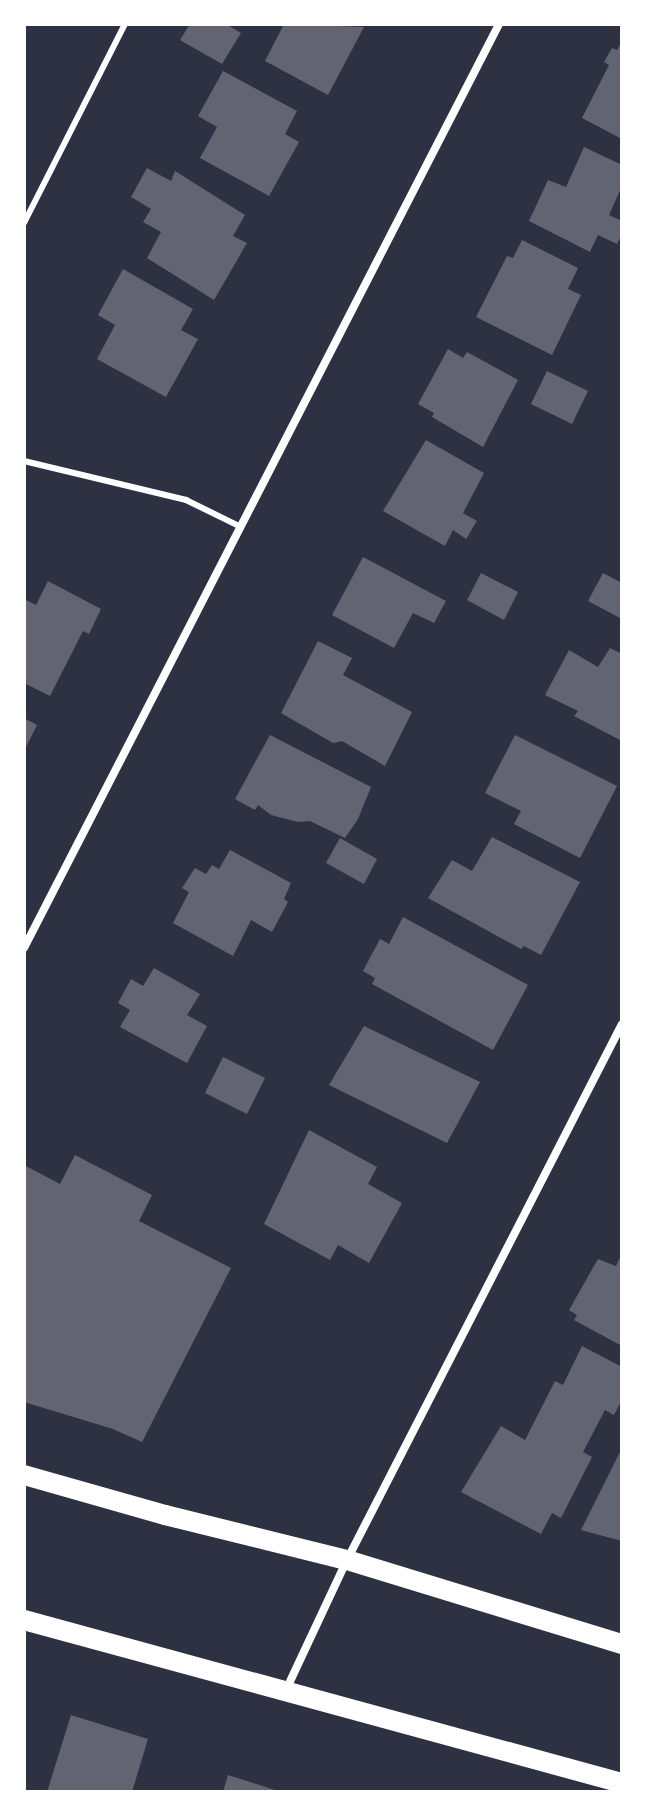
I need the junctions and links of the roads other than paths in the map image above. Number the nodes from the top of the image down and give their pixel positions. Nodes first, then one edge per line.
1 (125, 24) edge
2 (499, 24) edge
3 (24, 223) edge
4 (24, 461) edge
5 (241, 527) junction
6 (24, 948) edge
7 (622, 1024) edge
8 (24, 1475) edge
9 (347, 1560) junction
10 (24, 1620) edge
11 (622, 1644) edge
12 (286, 1691) junction
13 (622, 1783) edge

1 - 3 lane
2 - 5 street
4 - 5 lane
5 - 6 street
7 - 9 street
8 - 9 main road
9 - 11 main road
9 - 12 street
10 - 12 main road
12 - 13 main road

